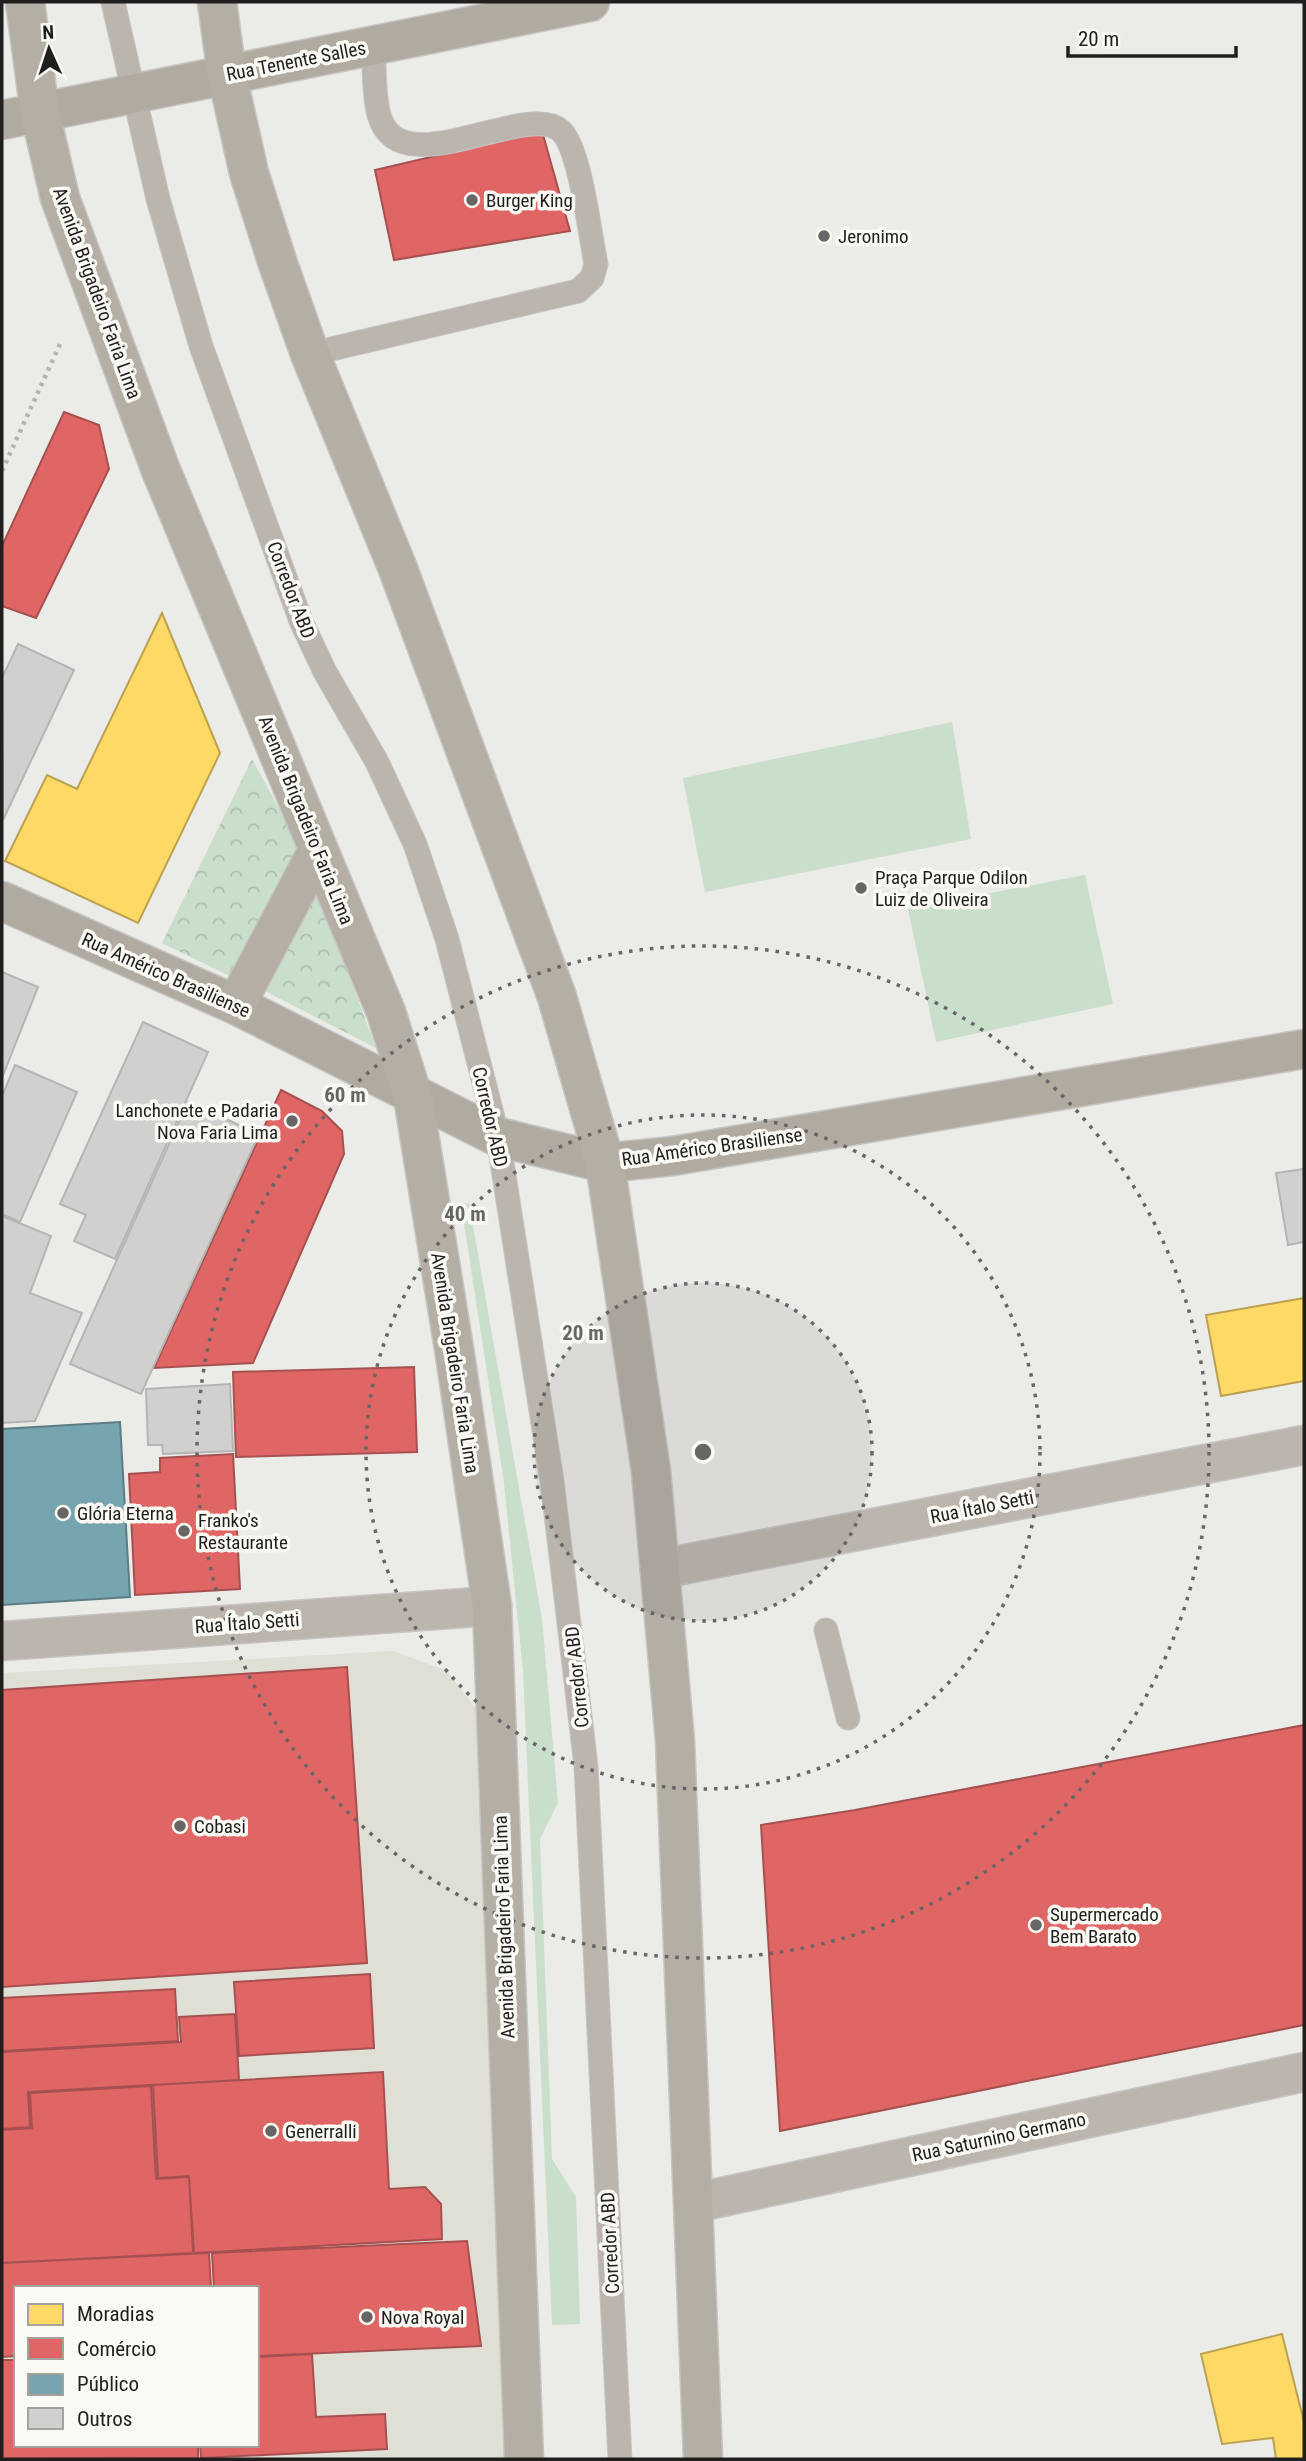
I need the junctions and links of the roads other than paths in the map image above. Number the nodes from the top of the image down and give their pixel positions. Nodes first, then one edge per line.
1 (25, 2) edge
2 (113, 2) edge
3 (217, 2) edge
4 (590, 2) edge
5 (373, 46) junction
6 (227, 75) junction
7 (132, 95) junction
8 (40, 113) junction
9 (2, 120) edge
10 (310, 354) junction
11 (318, 850) junction
12 (2, 901) edge
13 (236, 1005) junction
14 (1304, 1049) edge
15 (413, 1097) junction
16 (498, 1137) junction
17 (605, 1163) junction
18 (1304, 1445) edge
19 (660, 1569) junction
20 (492, 1606) junction
21 (826, 1630) dead end
22 (2, 1641) edge
23 (848, 1718) dead end
24 (1304, 2072) edge
25 (694, 2203) junction
26 (524, 2459) edge
27 (620, 2459) edge
28 (702, 2459) edge

1 - 8 main road, Avenida Brigadeiro Faria Lima
2 - 7 lane, Corredor ABD
3 - 6 main road
4 - 5 street, Rua Tenente Salles
5 - 6 street, Rua Tenente Salles
5 - 10 lane
6 - 7 street, Rua Tenente Salles
6 - 10 main road
7 - 8 street, Rua Tenente Salles
7 - 16 lane, Corredor ABD
8 - 9 street, Rua Tenente Salles
8 - 11 main road, Avenida Brigadeiro Faria Lima
10 - 17 main road
11 - 13 main road
11 - 15 main road, Avenida Brigadeiro Faria Lima
12 - 13 street, Rua Américo Brasiliense
13 - 15 street, Rua Américo Brasiliense
14 - 17 street, Rua Américo Brasiliense
15 - 16 street, Rua Américo Brasiliense
15 - 20 main road, Avenida Brigadeiro Faria Lima
16 - 17 street, Rua Américo Brasiliense
16 - 27 lane, Corredor ABD
17 - 19 main road
18 - 19 street, Rua Ítalo Setti
19 - 25 main road
20 - 22 street, Rua Ítalo Setti
20 - 26 main road, Avenida Brigadeiro Faria Lima
21 - 23 lane
24 - 25 street, Rua Saturnino Germano
25 - 28 main road

